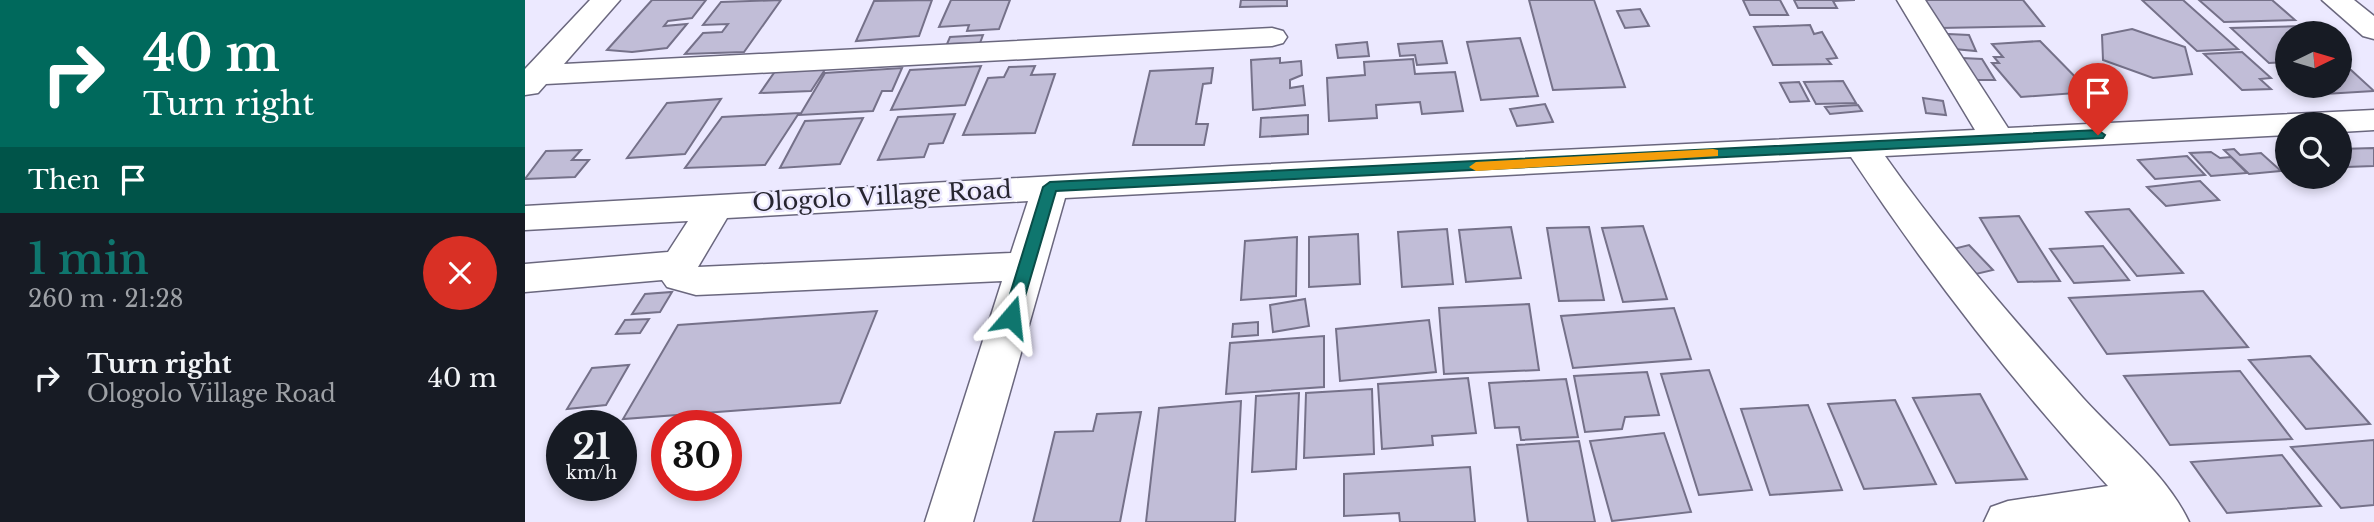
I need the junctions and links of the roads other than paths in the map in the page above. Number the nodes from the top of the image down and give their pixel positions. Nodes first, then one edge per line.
1 (606, 0) edge
2 (1911, 0) edge
3 (2336, 0) edge
4 (2374, 30) edge
5 (1272, 37) dead end
6 (531, 82) edge
7 (2374, 120) edge
8 (2352, 121) edge
9 (2275, 126) edge
10 (1998, 139) junction
11 (1860, 145) junction
12 (1050, 187) junction
13 (716, 206) junction
14 (525, 218) edge
15 (680, 265) junction
16 (1027, 266) junction
17 (525, 278) edge
18 (2158, 511) edge
19 (949, 522) edge
20 (2008, 522) edge

1 - 6 street
2 - 10 street
3 - 4 street
5 - 6 street
7 - 8 street
9 - 10 street, Ologolo Village Road
10 - 11 street, Ologolo Village Road
11 - 12 street, Ologolo Village Road
11 - 18 street
12 - 13 street, Ologolo Village Road
12 - 16 street
13 - 14 street, Ologolo Village Road
13 - 15 street
15 - 16 street
15 - 17 street
16 - 19 street
18 - 20 street

